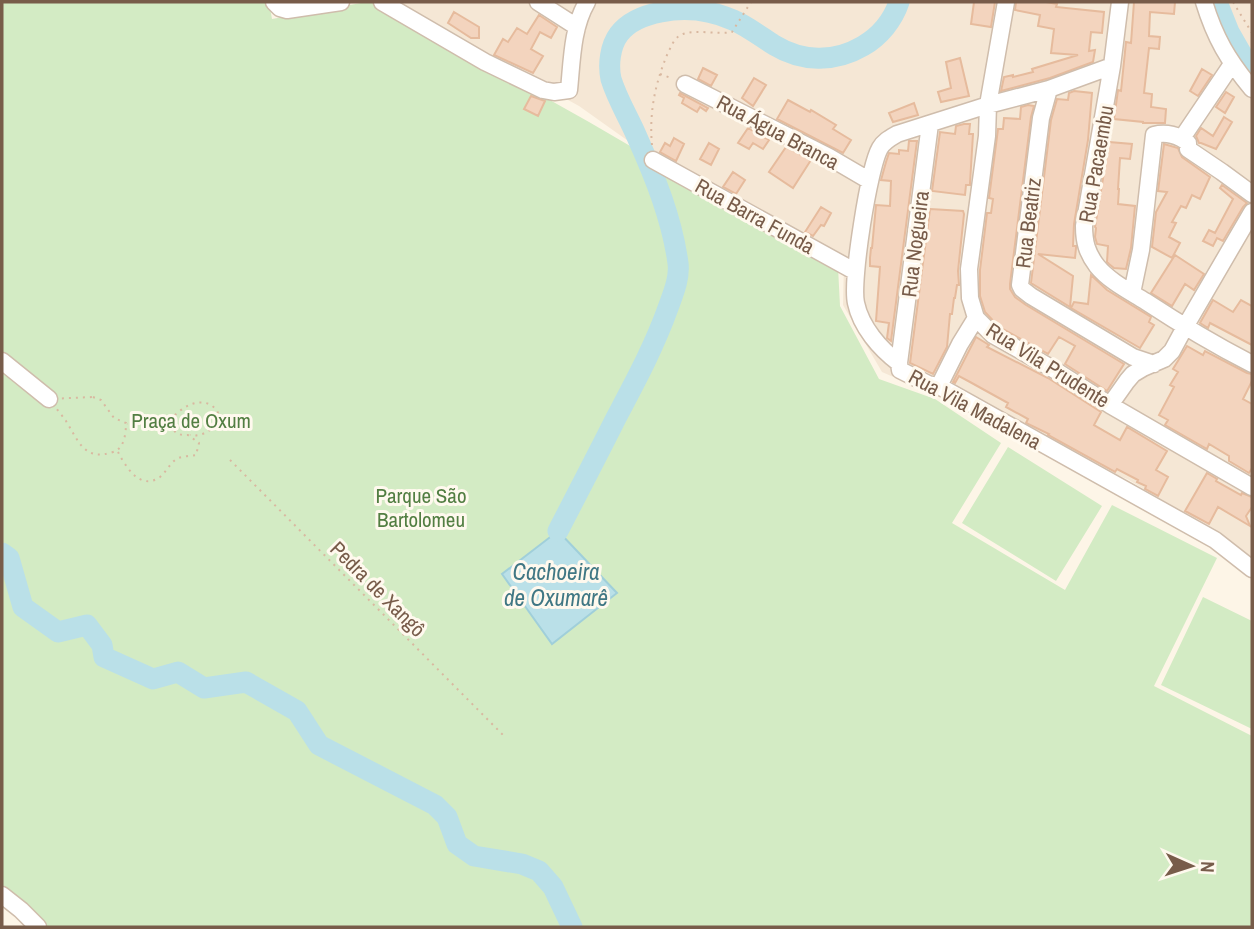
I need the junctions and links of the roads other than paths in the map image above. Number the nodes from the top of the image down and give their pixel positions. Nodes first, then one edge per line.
1 (274, 2) edge
2 (341, 2) edge
3 (382, 2) edge
4 (538, 2) edge
5 (587, 2) edge
6 (1006, 2) edge
7 (1120, 2) edge
8 (1204, 2) edge
9 (577, 27) junction
10 (1232, 64) junction
11 (1112, 66) junction
12 (685, 84) dead end
13 (1049, 89) junction
14 (1252, 89) edge
15 (988, 104) junction
16 (930, 124) junction
17 (1182, 138) junction
18 (653, 160) dead end
19 (870, 181) junction
20 (1252, 194) edge
21 (1252, 212) edge
22 (856, 272) junction
23 (1132, 293) junction
24 (976, 318) junction
25 (1185, 327) junction
26 (2, 361) edge
27 (899, 363) junction
28 (1154, 364) junction
29 (1252, 364) edge
30 (939, 386) junction
31 (49, 399) road end
32 (1110, 405) junction
33 (1252, 487) edge
34 (1252, 569) edge
35 (2, 895) edge
36 (38, 927) edge

1 - 2 street
3 - 9 street
4 - 9 street
5 - 9 street
6 - 15 street, Rua Vila Prudente
7 - 11 street, Rua Pacaembu
8 - 10 street
10 - 14 street
10 - 17 street
11 - 13 street, Rua Vila Madalena
11 - 23 street, Rua Pacaembu
12 - 19 street, Rua Água Branca
13 - 15 street, Rua Vila Madalena
13 - 28 street, Rua Beatriz
15 - 16 street, Rua Vila Madalena
15 - 24 street, Rua Vila Prudente
16 - 19 street, Rua Vila Madalena
16 - 27 street, Rua Nogueira
17 - 20 street
17 - 23 street
18 - 22 street, Rua Barra Funda
19 - 22 street, Rua Vila Madalena
21 - 25 street
22 - 27 street, Rua Vila Madalena
23 - 25 street, Rua Pacaembu
24 - 30 street
24 - 32 street, Rua Vila Prudente
25 - 28 street
25 - 29 street, Rua Pacaembu
26 - 31 street
27 - 30 street, Rua Vila Madalena
28 - 32 street
30 - 34 street, Rua Vila Madalena
32 - 33 street, Rua Vila Prudente
35 - 36 street

